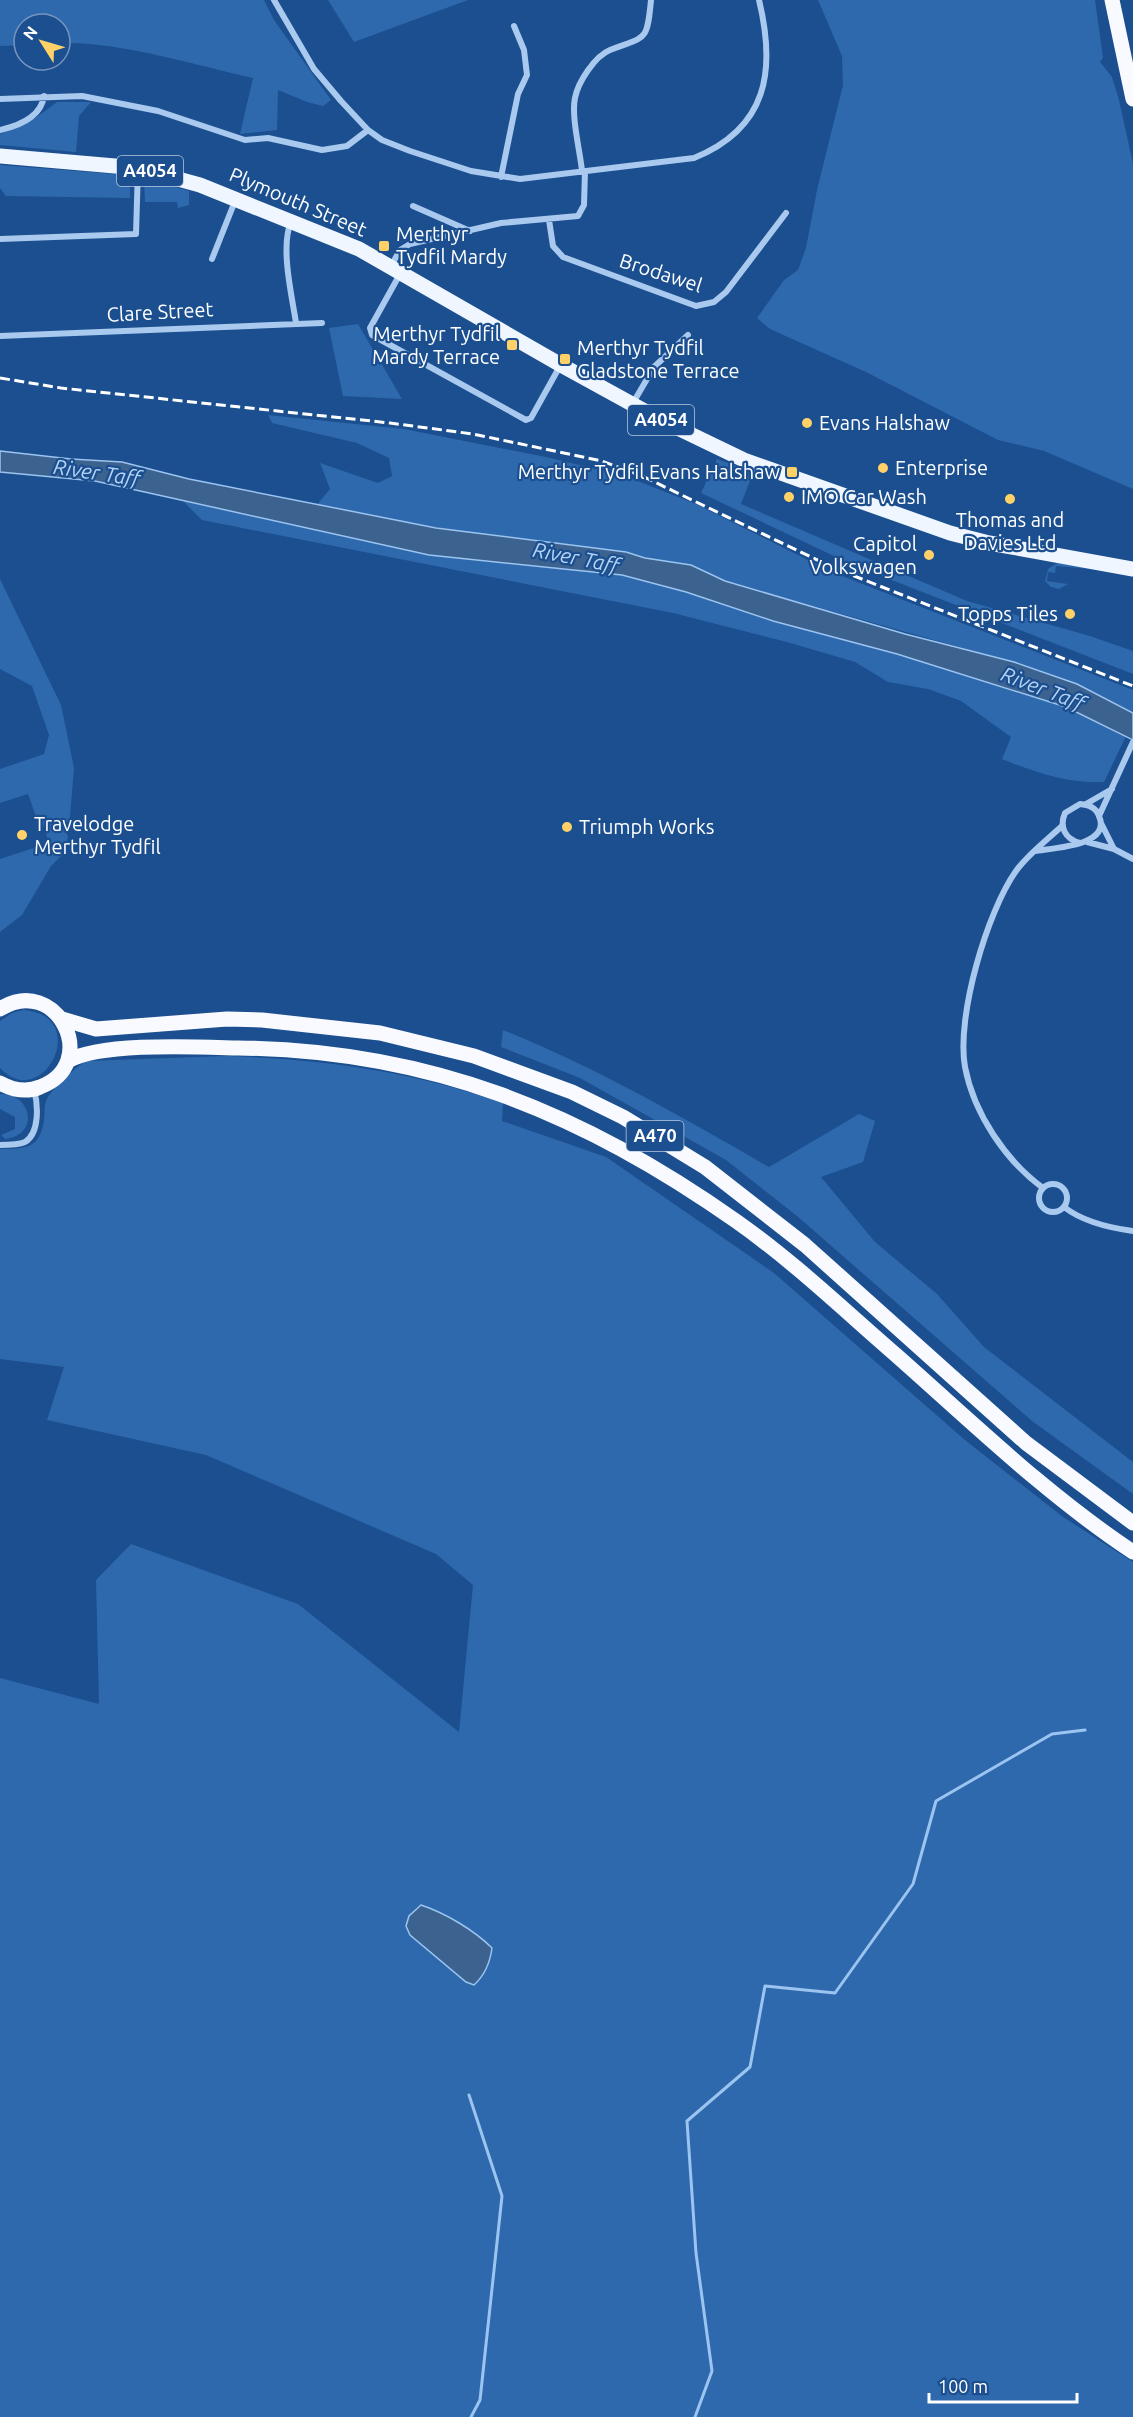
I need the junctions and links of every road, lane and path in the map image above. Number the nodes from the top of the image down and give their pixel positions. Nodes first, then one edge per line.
1 (274, 0) edge
2 (651, 0) edge
3 (759, 0) edge
4 (1112, 0) edge
5 (514, 26) dead end
6 (44, 96) junction
7 (0, 99) edge
8 (1133, 99) edge
9 (0, 130) edge
10 (368, 130) junction
11 (0, 156) edge
12 (138, 168) junction
13 (583, 171) junction
14 (501, 177) junction
15 (237, 198) junction
16 (414, 206) dead end
17 (786, 213) dead end
18 (292, 220) junction
19 (549, 220) junction
20 (471, 231) junction
21 (0, 239) edge
22 (212, 259) dead end
23 (395, 270) junction
24 (296, 323) junction
25 (322, 323) dead end
26 (688, 335) dead end
27 (0, 336) edge
28 (561, 365) junction
29 (633, 403) junction
30 (1133, 569) edge
31 (1133, 742) edge
32 (1113, 789) junction
33 (1086, 804) junction
34 (1100, 819) junction
35 (1062, 826) junction
36 (1083, 843) junction
37 (1114, 849) junction
38 (1035, 851) junction
39 (1133, 859) edge
40 (3, 1005) edge
41 (62, 1019) junction
42 (68, 1061) junction
43 (0, 1083) edge
44 (34, 1090) junction
45 (0, 1145) edge
46 (1043, 1188) junction
47 (1064, 1207) junction
48 (1133, 1231) edge
49 (1133, 1523) edge
50 (1133, 1552) edge

1 - 10 street
2 - 13 street
3 - 13 street
4 - 8 highway
5 - 14 street
6 - 7 street
6 - 9 street
6 - 10 street
10 - 14 street
11 - 12 main road, Plymouth Street / A4054
12 - 15 main road, Plymouth Street / A4054
12 - 21 street
13 - 14 street
13 - 19 street
15 - 18 main road, Plymouth Street / A4054
15 - 22 street
16 - 20 street
17 - 19 street, Brodawel
18 - 23 main road, Plymouth Street / A4054
18 - 24 street
19 - 20 street
20 - 23 street
23 - 28 main road, Plymouth Street / A4054
23 - 28 street
24 - 25 street, Clare Street
24 - 27 street, Clare Street
26 - 29 street
28 - 29 main road, Plymouth Street / A4054
29 - 30 main road, Plymouth Street / A4054
31 - 32 street
32 - 33 street
32 - 34 street
33 - 34 street
33 - 35 street
34 - 36 street
34 - 37 street
35 - 36 street
35 - 38 street
36 - 37 street
36 - 38 street
37 - 39 street
38 - 46 street
40 - 41 highway
41 - 42 highway
41 - 49 highway, A470
42 - 44 highway
42 - 50 highway, A470
43 - 44 highway
44 - 45 street
46 - 47 street
46 - 47 street
47 - 48 street

